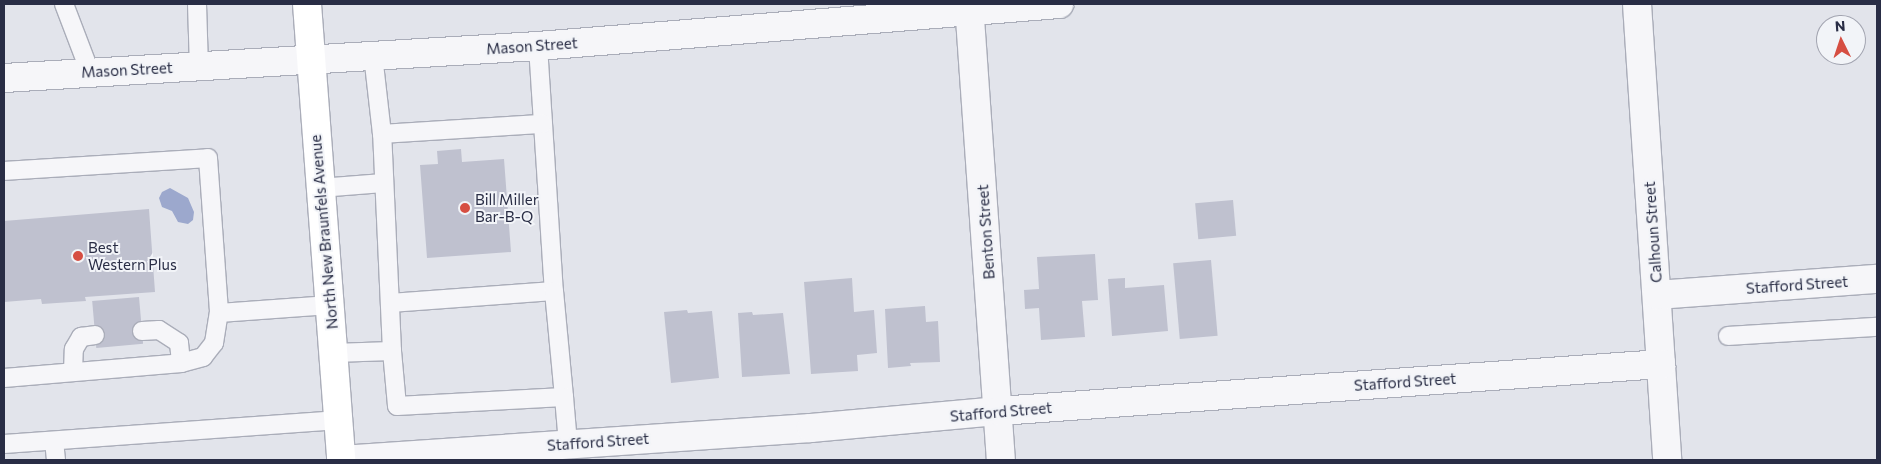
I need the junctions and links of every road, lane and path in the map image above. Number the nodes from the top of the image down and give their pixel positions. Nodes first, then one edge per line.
1 (64, 4) edge
2 (196, 4) edge
3 (307, 4) edge
4 (1059, 4) edge
5 (1638, 4) edge
6 (969, 7) edge
7 (538, 46) junction
8 (373, 55) junction
9 (310, 58) junction
10 (199, 66) junction
11 (90, 72) junction
12 (4, 78) edge
13 (543, 124) junction
14 (382, 134) junction
15 (4, 172) edge
16 (384, 183) junction
17 (319, 188) junction
18 (1877, 280) edge
19 (554, 291) junction
20 (1657, 295) junction
21 (390, 303) junction
22 (330, 305) junction
23 (219, 313) junction
24 (1877, 327) edge
25 (142, 331) dead end
26 (94, 334) dead end
27 (1728, 336) dead end
28 (392, 351) junction
29 (333, 353) junction
30 (181, 363) junction
31 (1661, 364) junction
32 (73, 372) junction
33 (4, 378) edge
34 (564, 397) junction
35 (999, 411) junction
36 (338, 420) junction
37 (54, 441) junction
38 (4, 444) edge
39 (568, 444) junction
40 (472, 456) edge
41 (56, 460) edge
42 (341, 460) edge
43 (1001, 460) edge
44 (1667, 460) edge

1 - 11 lane
2 - 10 lane
3 - 9 street, North New Braunfels Avenue
4 - 6 street, Mason Street
5 - 20 street, Calhoun Street
6 - 7 street, Mason Street
6 - 35 street, Benton Street
7 - 8 street, Mason Street
7 - 13 lane
8 - 9 street, Mason Street
8 - 14 lane
9 - 10 street, Mason Street
9 - 17 street, North New Braunfels Avenue
10 - 11 street, Mason Street
11 - 12 street, Mason Street
13 - 14 lane
13 - 19 lane
14 - 16 lane
15 - 23 lane
16 - 17 lane
16 - 21 lane
17 - 22 street, North New Braunfels Avenue
18 - 20 street, Stafford Street
19 - 21 lane
19 - 34 lane
20 - 31 street, Calhoun Street
21 - 28 lane
22 - 23 lane
22 - 29 street, North New Braunfels Avenue
23 - 30 lane
24 - 27 lane
25 - 30 lane
26 - 32 lane
28 - 29 lane
28 - 34 lane
29 - 36 street, North New Braunfels Avenue
30 - 32 lane
31 - 35 street, Stafford Street
31 - 44 street, Calhoun Street
32 - 33 lane
34 - 39 lane
35 - 39 street, Stafford Street
35 - 43 street, Benton Street
36 - 37 lane
36 - 42 street, North New Braunfels Avenue
37 - 38 lane
37 - 41 lane
39 - 40 street, Stafford Street
40 - 42 street, Stafford Street

